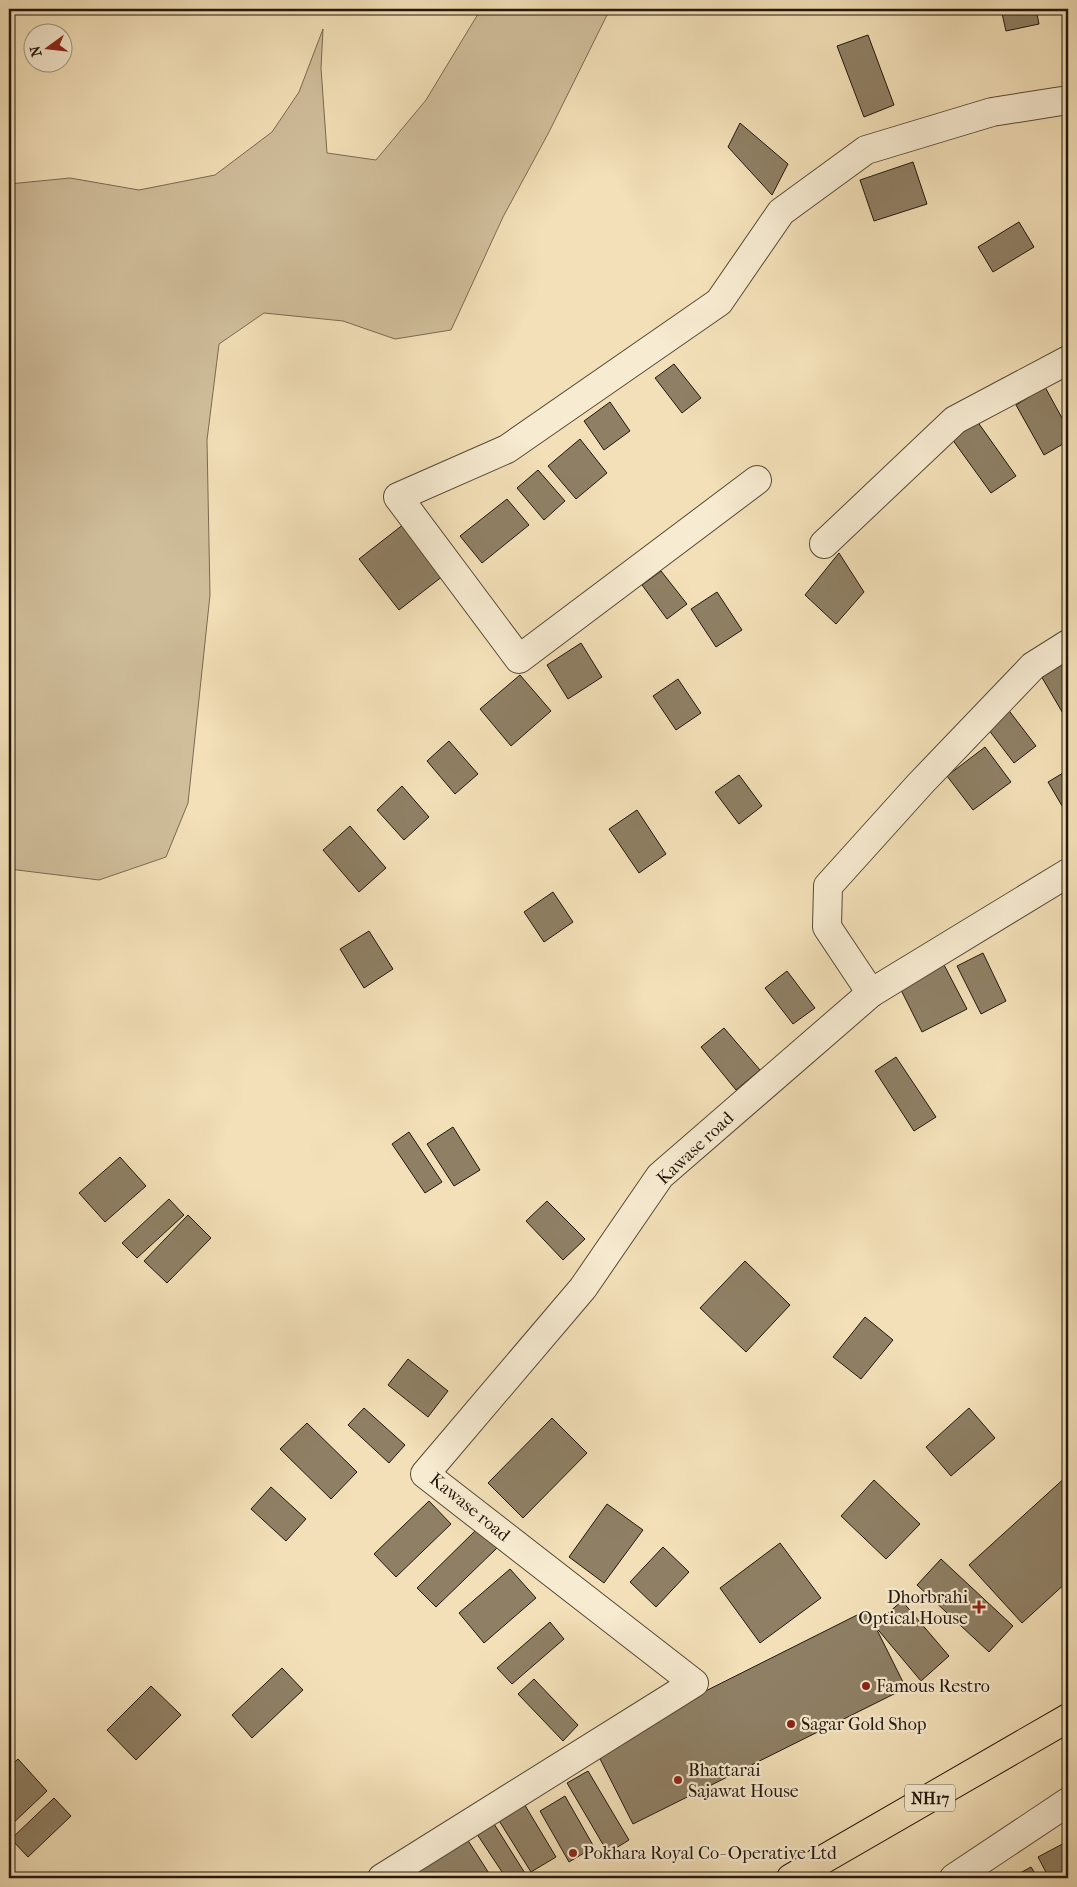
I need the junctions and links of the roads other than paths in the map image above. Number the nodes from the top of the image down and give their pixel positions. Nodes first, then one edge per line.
1 (1068, 100) edge
2 (1068, 360) edge
3 (757, 480) dead end
4 (824, 544) dead end
5 (1068, 644) edge
6 (1068, 873) edge
7 (871, 993) junction
8 (1068, 1718) edge
9 (1068, 1802) edge
10 (382, 1878) edge
11 (791, 1878) edge
12 (954, 1878) edge

1 - 3 street
2 - 4 street
5 - 7 street
6 - 7 street
7 - 10 street, Kawase road
8 - 11 highway, NH17
9 - 12 street

